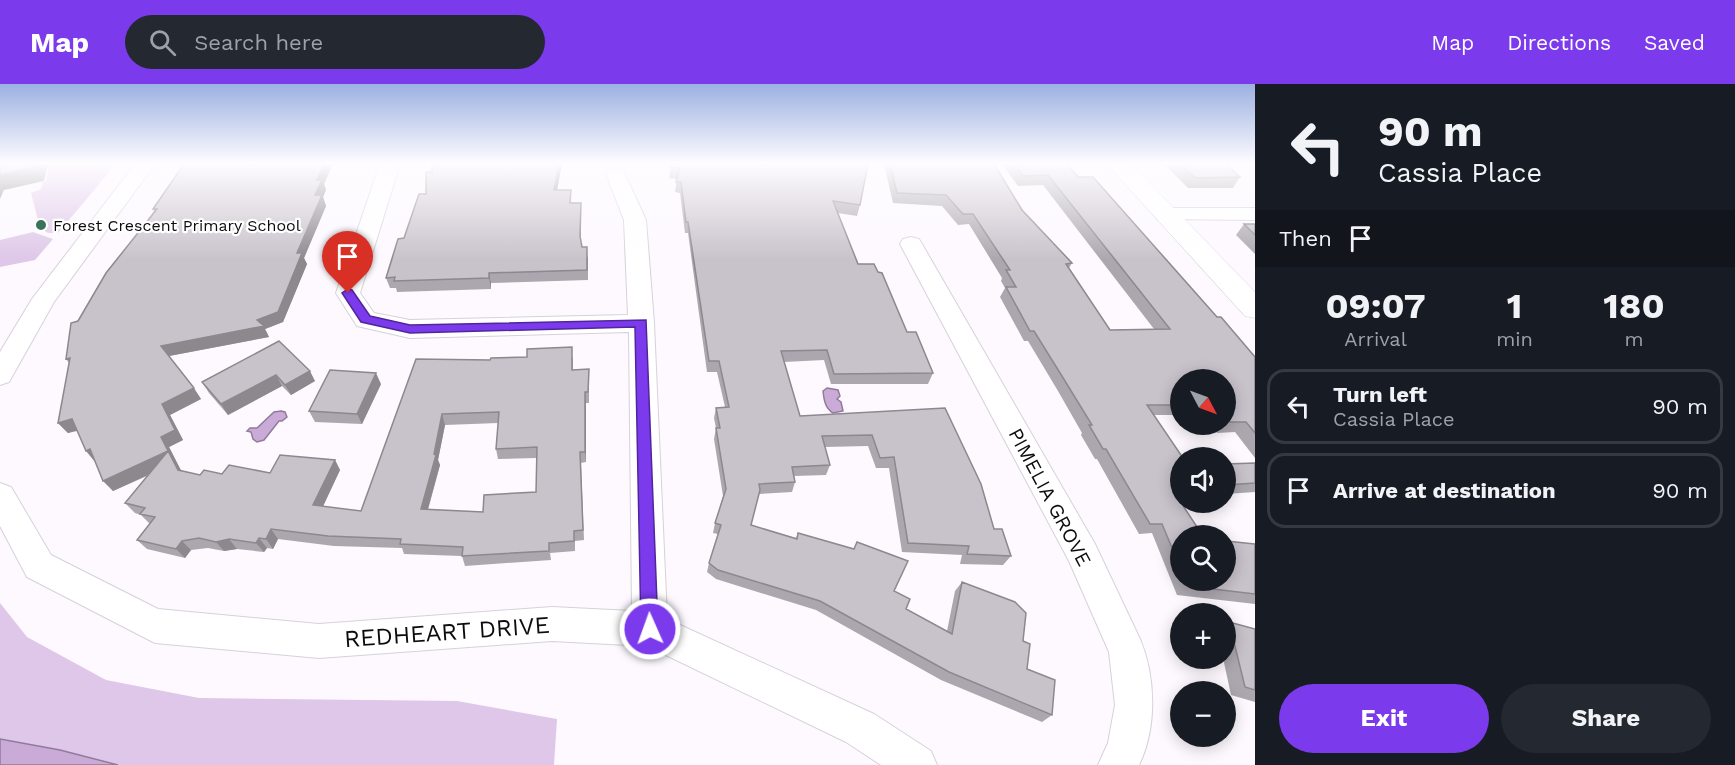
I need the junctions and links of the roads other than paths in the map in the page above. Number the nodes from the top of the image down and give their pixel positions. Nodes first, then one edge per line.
1 (121, 196) edge
2 (380, 196) edge
3 (625, 196) edge
4 (1148, 196) edge
5 (1165, 214) junction
6 (1255, 214) edge
7 (911, 244) dead end
8 (1255, 309) edge
9 (641, 322) junction
10 (0, 375) edge
11 (0, 496) edge
12 (650, 629) junction
13 (917, 765) edge
14 (1119, 765) edge

1 - 10 street
2 - 9 street
3 - 9 street
4 - 5 main road
5 - 6 street
5 - 8 main road
7 - 14 street, PIMELIA GROVE
9 - 12 street
11 - 12 street, REDHEART DRIVE
12 - 13 street, REDHEART DRIVE

